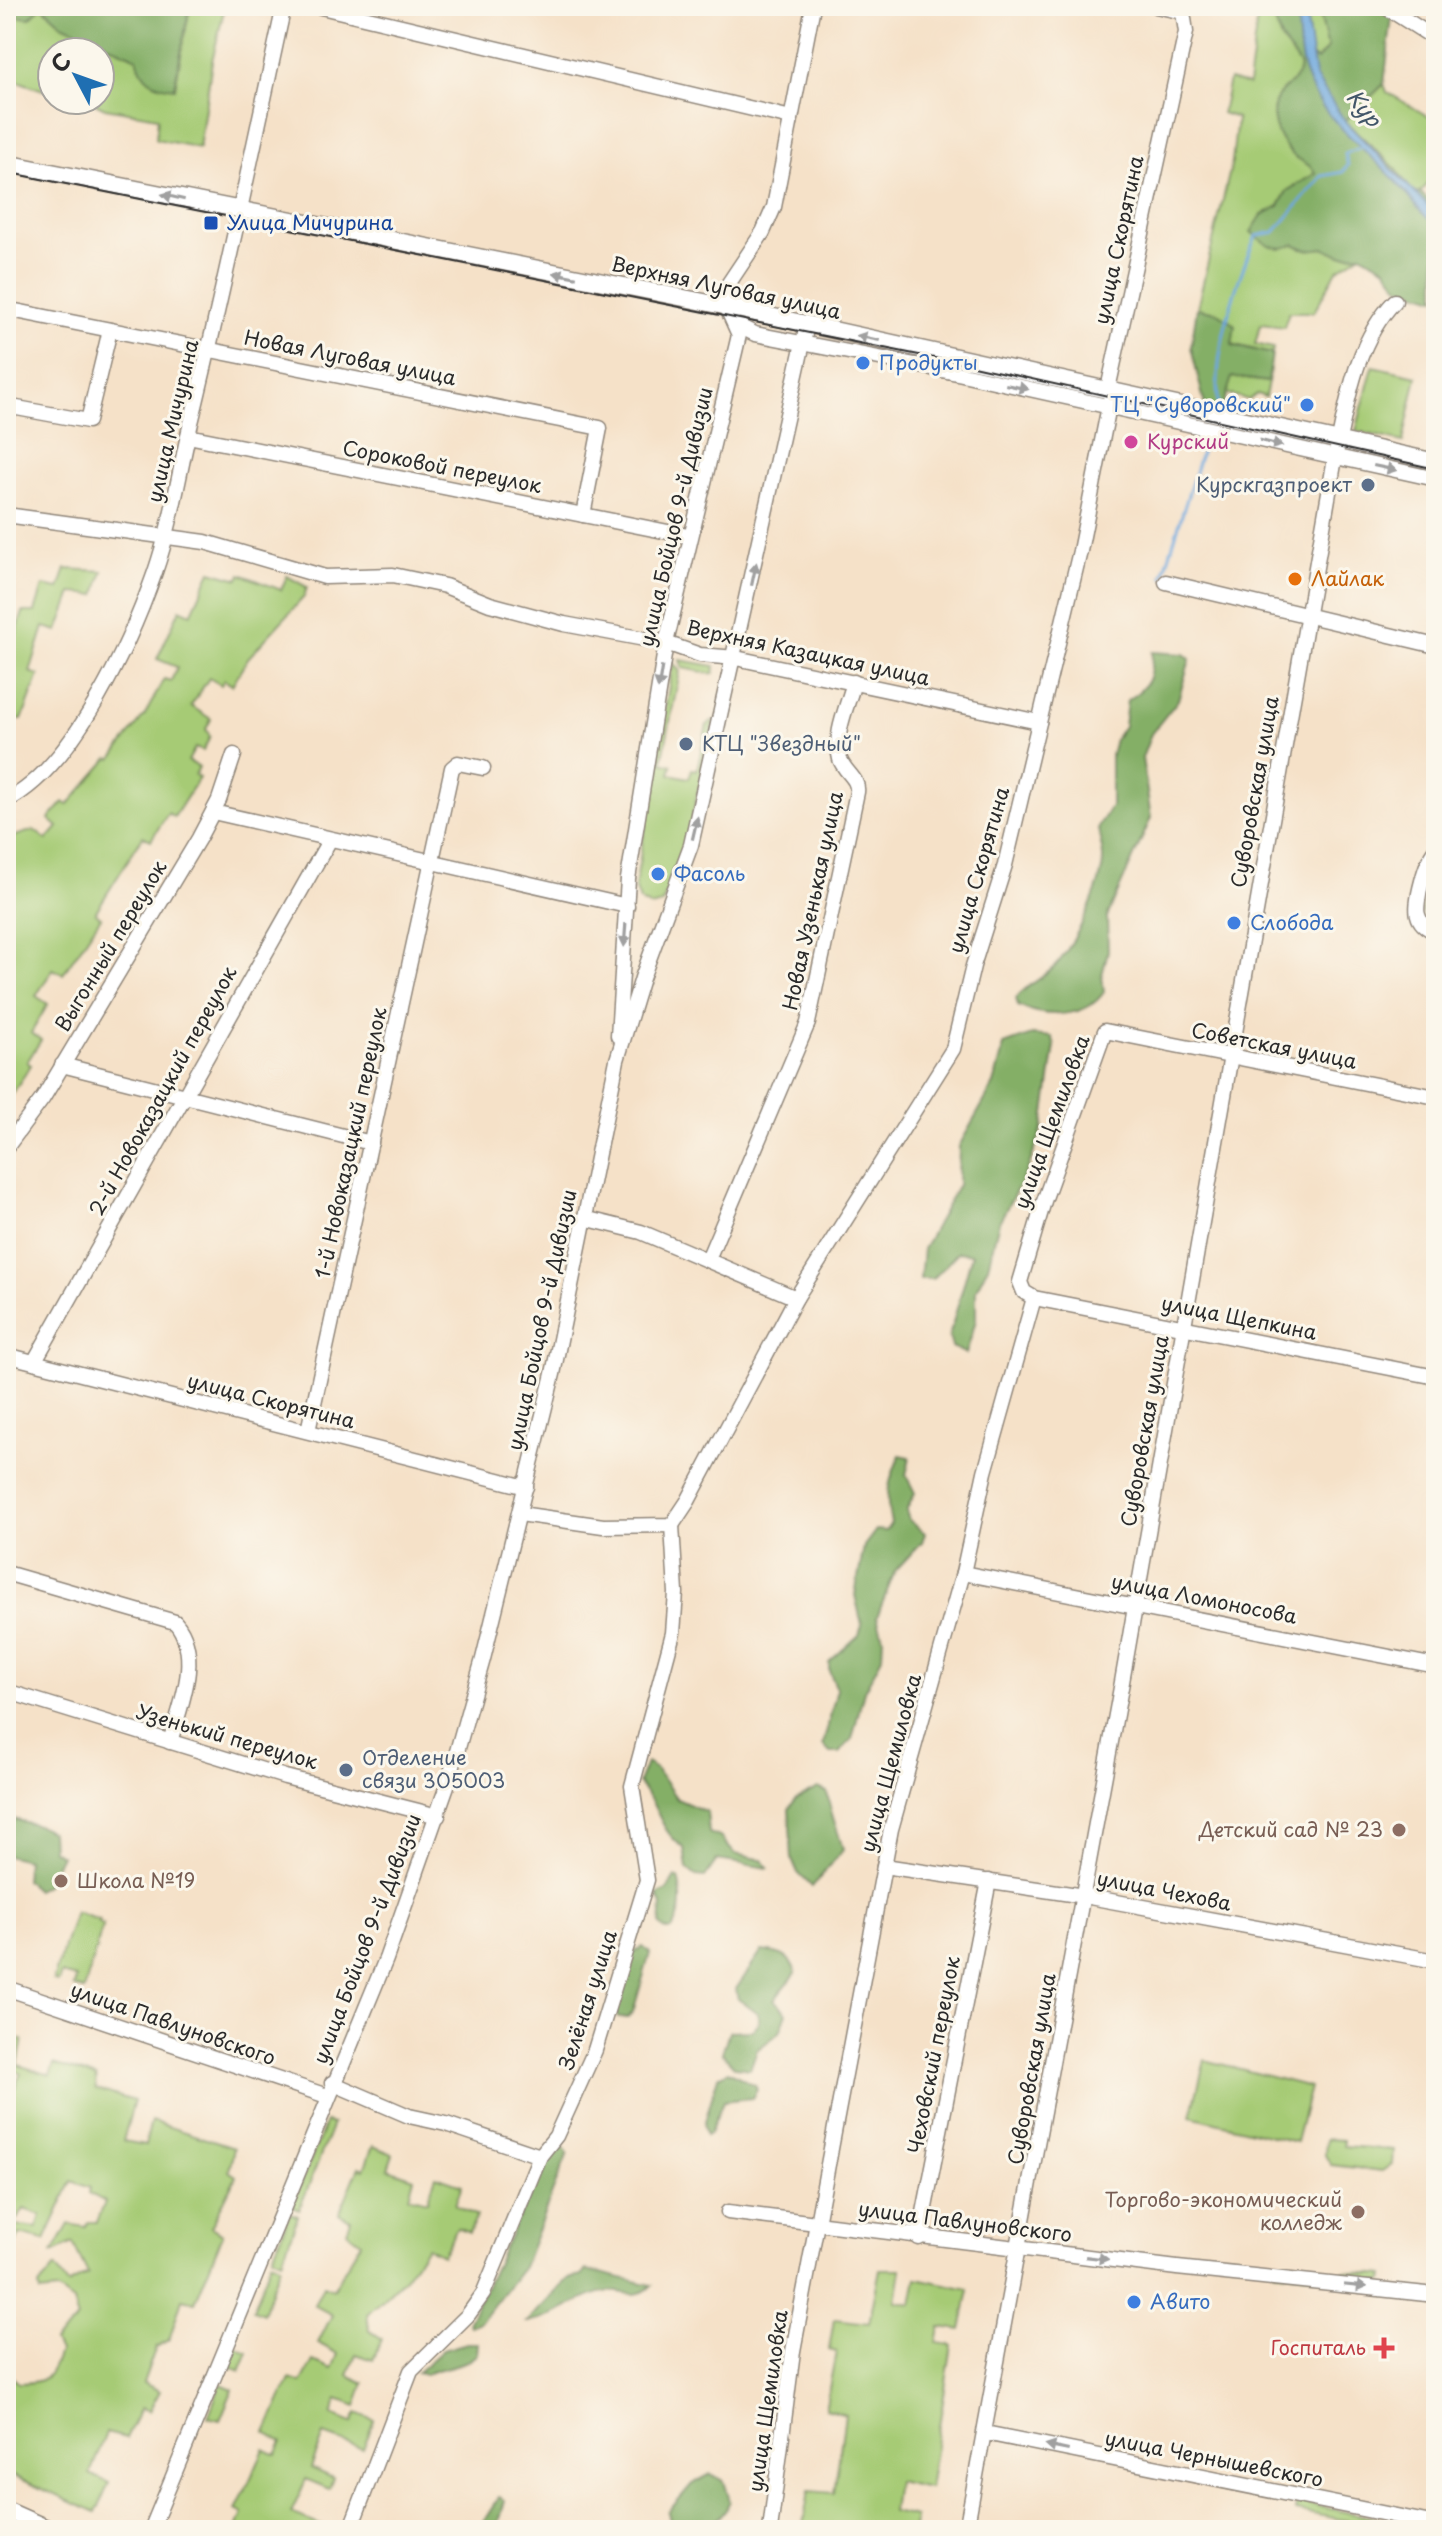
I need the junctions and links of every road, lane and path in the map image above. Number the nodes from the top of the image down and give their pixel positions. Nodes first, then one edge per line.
1 (284, 6) edge
2 (317, 6) edge
3 (813, 6) edge
4 (1156, 6) edge
5 (1384, 6) edge
6 (1436, 39) edge
7 (791, 118) junction
8 (6, 163) edge
9 (240, 212) junction
10 (1395, 301) dead end
11 (724, 306) junction
12 (6, 309) edge
13 (803, 324) junction
14 (737, 325) junction
15 (110, 330) junction
16 (755, 334) junction
17 (803, 344) junction
18 (210, 350) junction
19 (730, 373) junction
20 (1108, 389) junction
21 (6, 406) edge
22 (1109, 407) junction
23 (188, 436) junction
24 (1339, 441) junction
25 (1335, 458) junction
26 (1436, 462) edge
27 (1436, 479) edge
28 (6, 515) edge
29 (583, 515) junction
30 (688, 536) junction
31 (166, 538) junction
32 (1166, 582) dead end
33 (1305, 614) junction
34 (666, 643) junction
35 (1436, 646) edge
36 (736, 658) junction
37 (854, 682) junction
38 (1039, 722) junction
39 (234, 755) dead end
40 (483, 768) dead end
41 (6, 801) edge
42 (213, 812) junction
43 (329, 841) junction
44 (1436, 849) edge
45 (431, 864) junction
46 (627, 906) junction
47 (1436, 932) edge
48 (1105, 1031) joint
49 (1229, 1058) junction
50 (617, 1060) junction
51 (62, 1065) junction
52 (1436, 1097) edge
53 (182, 1098) junction
54 (371, 1143) junction
55 (6, 1148) edge
56 (584, 1218) junction
57 (708, 1259) junction
58 (796, 1298) junction
59 (1034, 1298) junction
60 (1184, 1328) junction
61 (6, 1355) edge
62 (34, 1362) junction
63 (1436, 1377) edge
64 (308, 1431) junction
65 (526, 1487) junction
66 (520, 1514) junction
67 (672, 1525) junction
68 (6, 1573) edge
69 (963, 1573) junction
70 (1135, 1605) junction
71 (1436, 1666) edge
72 (6, 1691) edge
73 (170, 1742) junction
74 (438, 1816) junction
75 (884, 1866) junction
76 (989, 1881) junction
77 (1084, 1896) junction
78 (1436, 1961) edge
79 (6, 1988) edge
80 (330, 2089) junction
81 (540, 2156) junction
82 (728, 2212) dead end
83 (817, 2223) junction
84 (919, 2238) junction
85 (1020, 2248) junction
86 (1436, 2295) edge
87 (985, 2433) junction
88 (6, 2510) edge
89 (1436, 2524) edge
90 (51, 2530) edge
91 (151, 2530) edge
92 (350, 2530) edge
93 (770, 2530) edge
94 (966, 2530) edge

1 - 9 street, улица Мичурина
2 - 7 street
3 - 7 street
4 - 20 street, улица Скорятина
5 - 6 street
7 - 11 street
9 -> 8 main road, Верхняя Луговая улица
11 -> 9 main road, Верхняя Луговая улица
9 - 18 street, улица Мичурина
10 - 24 street, Суворовская улица
11 - 13 main road, Верхняя Луговая улица
11 - 14 street
12 - 15 street, Новая Луговая улица
13 - 16 street
13 - 17 street, улица Бойцов 9-й Дивизии
20 -> 13 main road, Верхняя Луговая улица
14 - 16 street, Верхняя Луговая улица
14 - 19 street, улица Бойцов 9-й Дивизии
15 - 18 street, Новая Луговая улица
15 - 21 street
16 - 17 street, Верхняя Луговая улица
16 - 19 street
17 -> 22 street, Верхняя Луговая улица
36 -> 17 street, улица Бойцов 9-й Дивизии
18 - 23 street, улица Мичурина
18 - 29 street, Новая Луговая улица
19 - 30 street, улица Бойцов 9-й Дивизии
20 - 22 street, улица Скорятина
20 - 24 main road, Верхняя Луговая улица
22 -> 25 street, Верхняя Луговая улица
22 - 38 street, улица Скорятина
23 - 29 street, Сороковой переулок
23 - 31 street, улица Мичурина
24 - 25 street, Суворовская улица
24 - 26 main road, Верхняя Луговая улица
25 -> 27 street, Верхняя Луговая улица
25 - 33 street, Суворовская улица
28 - 31 street, Верхняя Казацкая улица
29 - 30 street, Сороковой переулок
30 - 34 street, улица Бойцов 9-й Дивизии
31 - 34 street, Верхняя Казацкая улица
31 - 41 street, улица Мичурина
32 - 33 street
33 - 35 street
33 - 49 street, Суворовская улица
34 - 36 street, Верхняя Казацкая улица
34 -> 46 street, улица Бойцов 9-й Дивизии
36 - 37 street, Верхняя Казацкая улица
50 -> 36 street, улица Бойцов 9-й Дивизии
37 - 38 street, Верхняя Казацкая улица
37 - 57 street, Новая Узенькая улица
38 - 58 street, улица Скорятина
39 - 42 street, Выгонный переулок
40 - 45 street, 1-й Новоказацкий переулок
42 - 43 street
42 - 51 street, Выгонный переулок
43 - 45 street
43 - 53 street, 2-й Новоказацкий переулок
44 - 47 street
45 - 46 street
45 - 54 street, 1-й Новоказацкий переулок
46 -> 50 street, улица Бойцов 9-й Дивизии
48 - 49 street, Советская улица
48 - 59 street, улица Щемиловка
49 - 52 street, Советская улица
49 - 60 street, Суворовская улица
50 - 56 street, улица Бойцов 9-й Дивизии
51 - 53 street
51 - 55 street, Выгонный переулок
53 - 54 street
53 - 62 street, 2-й Новоказацкий переулок
54 - 64 street, 1-й Новоказацкий переулок
56 - 57 street
56 - 65 street, улица Бойцов 9-й Дивизии
57 - 58 street
58 - 67 street, улица Скорятина
59 - 60 street, улица Щепкина
59 - 69 street, улица Щемиловка
60 - 63 street, улица Щепкина
60 - 70 street, Суворовская улица
61 - 62 street, улица Скорятина
62 - 64 street, улица Скорятина
64 - 65 street, улица Скорятина
65 - 66 street, улица Бойцов 9-й Дивизии
66 - 67 street
66 - 74 street, улица Бойцов 9-й Дивизии
67 - 81 street, Зелёная улица
68 - 73 street
69 - 70 street, улица Ломоносова
69 - 75 street, улица Щемиловка
70 - 71 street, улица Ломоносова
70 - 77 street, Суворовская улица
72 - 73 street, Узенький переулок
73 - 74 street, Узенький переулок
74 - 80 street, улица Бойцов 9-й Дивизии
75 - 76 street, улица Чехова
75 - 83 street, улица Щемиловка
76 - 77 street, улица Чехова
76 - 84 street, Чеховский переулок
77 - 78 street, улица Чехова
77 - 85 street, Суворовская улица
79 - 80 street, улица Павлуновского
80 - 81 street, улица Павлуновского
80 - 91 street, улица Бойцов 9-й Дивизии
81 - 92 street, Зелёная улица
82 - 83 street, улица Павлуновского
83 - 84 street, улица Павлуновского
83 - 93 street, улица Щемиловка
84 - 85 street, улица Павлуновского
85 -> 86 street, улица Павлуновского
85 - 87 street, Суворовская улица
89 -> 87 street, улица Чернышевского
87 - 94 street, Суворовская улица
88 - 90 main road

